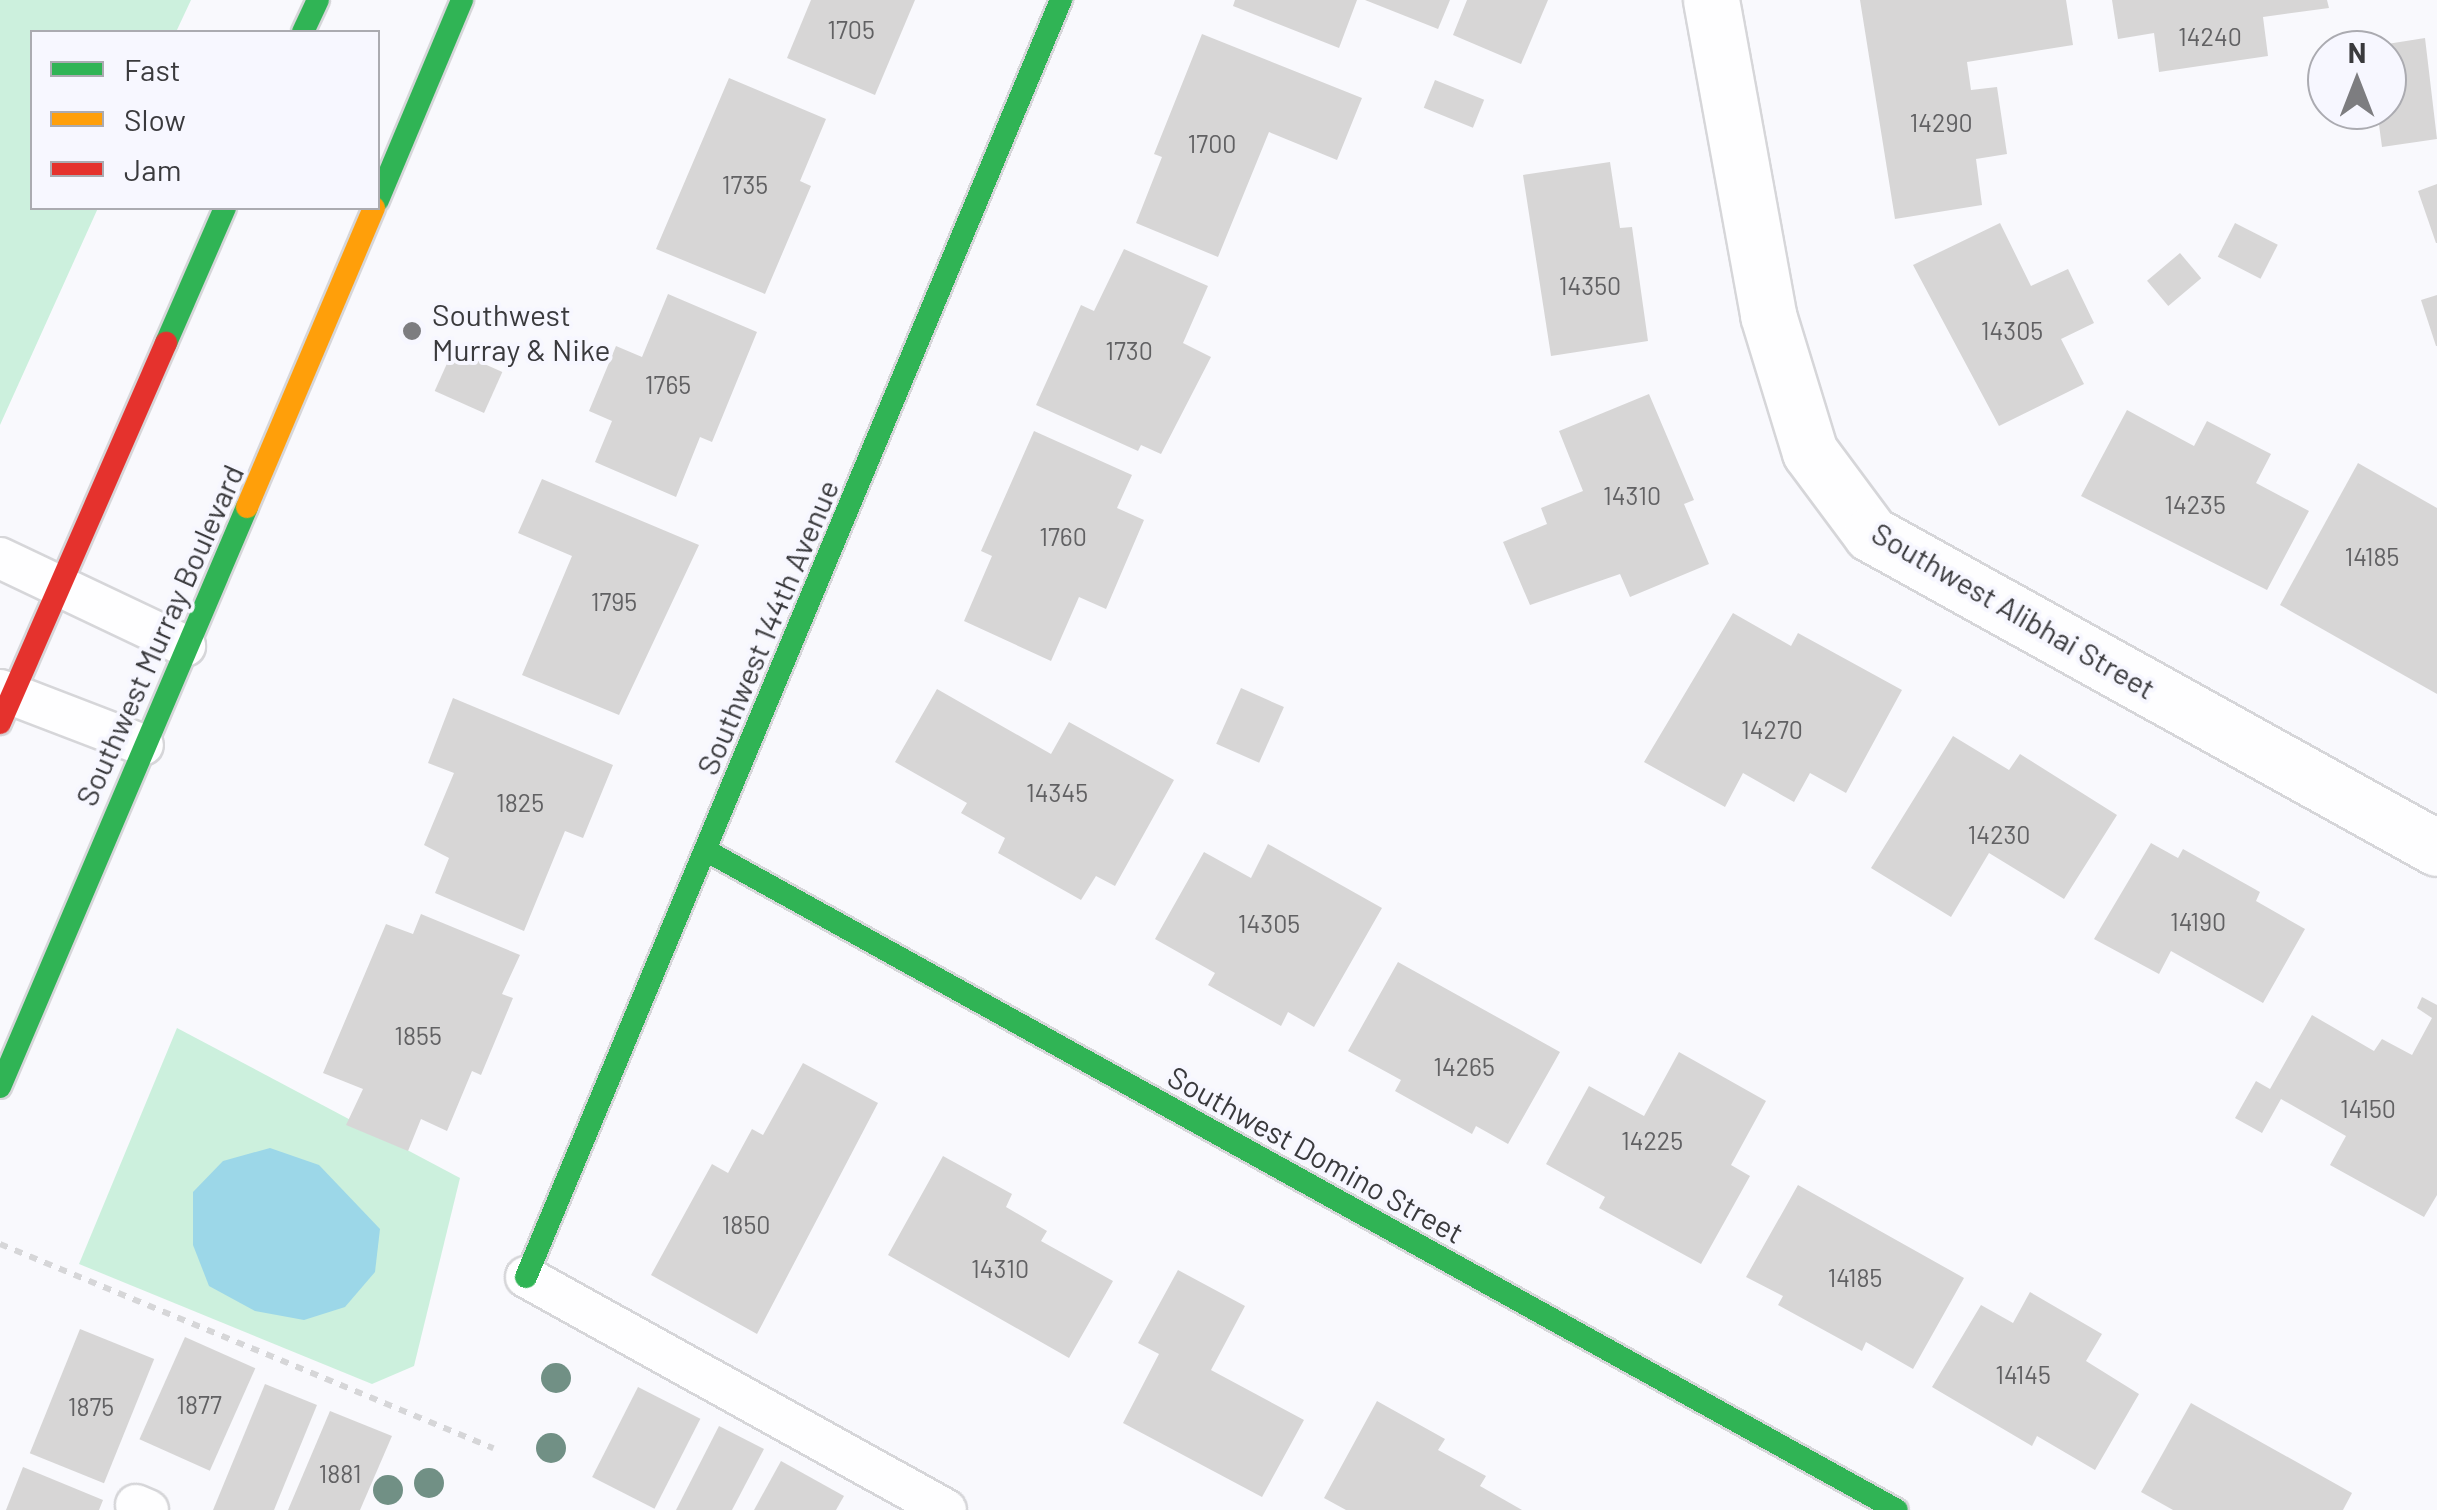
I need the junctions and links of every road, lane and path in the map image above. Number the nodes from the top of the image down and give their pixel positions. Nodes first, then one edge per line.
1 (318, 0) edge
2 (462, 0) edge
3 (1061, 0) edge
4 (1711, 0) edge
5 (304, 30) edge
6 (380, 195) edge
7 (225, 210) edge
8 (373, 210) edge
9 (0, 558) edge
10 (61, 584) junction
11 (186, 646) junction
12 (4, 702) edge
13 (143, 745) junction
14 (2437, 848) edge
15 (707, 851) junction
16 (0, 1087) edge
17 (0, 1244) edge
18 (526, 1276) joint
19 (493, 1448) dead end
20 (946, 1510) edge
21 (1897, 1510) edge

1 - 5 street
2 - 6 street
3 - 15 street, Southwest 144th Avenue
4 - 14 street, Southwest Alibhai Street
7 - 10 street
8 - 11 street, Southwest Murray Boulevard
9 - 10 lane
10 - 11 lane
10 - 12 street
11 - 13 street, Southwest Murray Boulevard
12 - 13 lane
13 - 16 street, Southwest Murray Boulevard
15 - 18 street, Southwest 144th Avenue
15 - 21 street, Southwest Domino Street
17 - 19 path
18 - 20 lane

